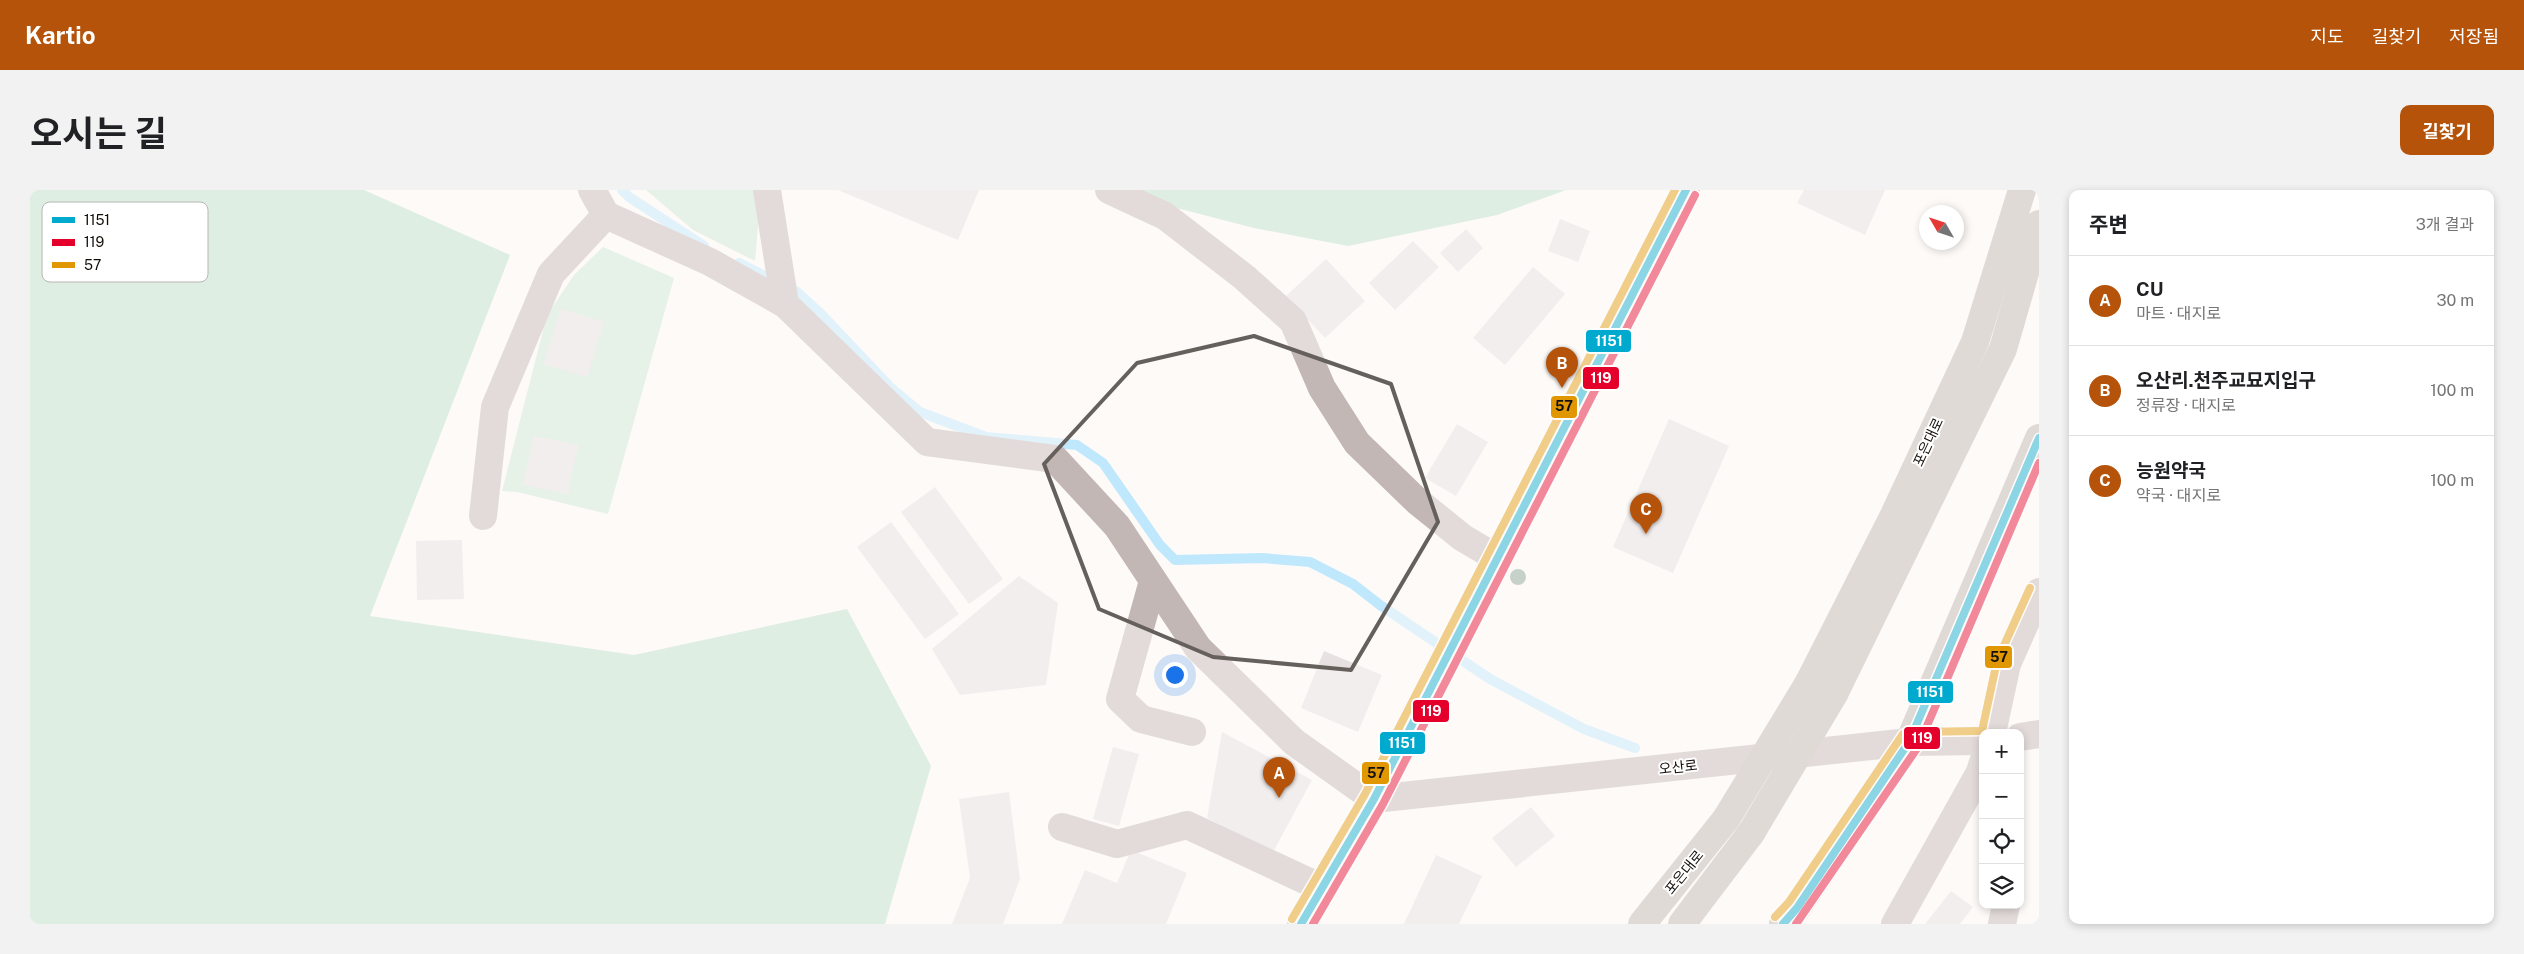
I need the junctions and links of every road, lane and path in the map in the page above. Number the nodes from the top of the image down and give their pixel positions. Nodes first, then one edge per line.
1 (592, 190) edge
2 (767, 190) edge
3 (1110, 190) edge
4 (1686, 190) edge
5 (2022, 190) edge
6 (606, 215) junction
7 (2039, 224) edge
8 (785, 301) junction
9 (2039, 438) edge
10 (483, 516) dead end
11 (1497, 558) junction
12 (1153, 581) junction
13 (2039, 592) edge
14 (1993, 729) edge
15 (1192, 732) dead end
16 (2039, 734) edge
17 (2024, 736) edge
18 (1979, 741) edge
19 (1909, 742) junction
20 (1980, 774) edge
21 (1374, 799) junction
22 (1062, 827) dead end
23 (1322, 888) junction
24 (2005, 909) edge
25 (1302, 924) edge
26 (1642, 924) edge
27 (1682, 924) edge
28 (1783, 924) edge
29 (1895, 924) edge
30 (2002, 924) edge

1 - 6 street
2 - 8 street
3 - 11 street
4 - 11 main road
5 - 26 highway, 포은대로, bridge
6 - 8 street
6 - 10 street
7 - 27 highway, 포은대로, bridge
8 - 12 street
9 - 19 highway
11 - 21 main road
12 - 15 street
12 - 21 street
13 - 14 street
16 - 17 street
18 - 19 street, 오산로
19 - 21 street, 오산로
19 - 28 highway
20 - 29 street
21 - 23 main road
22 - 23 street
23 - 25 main road
24 - 30 street

